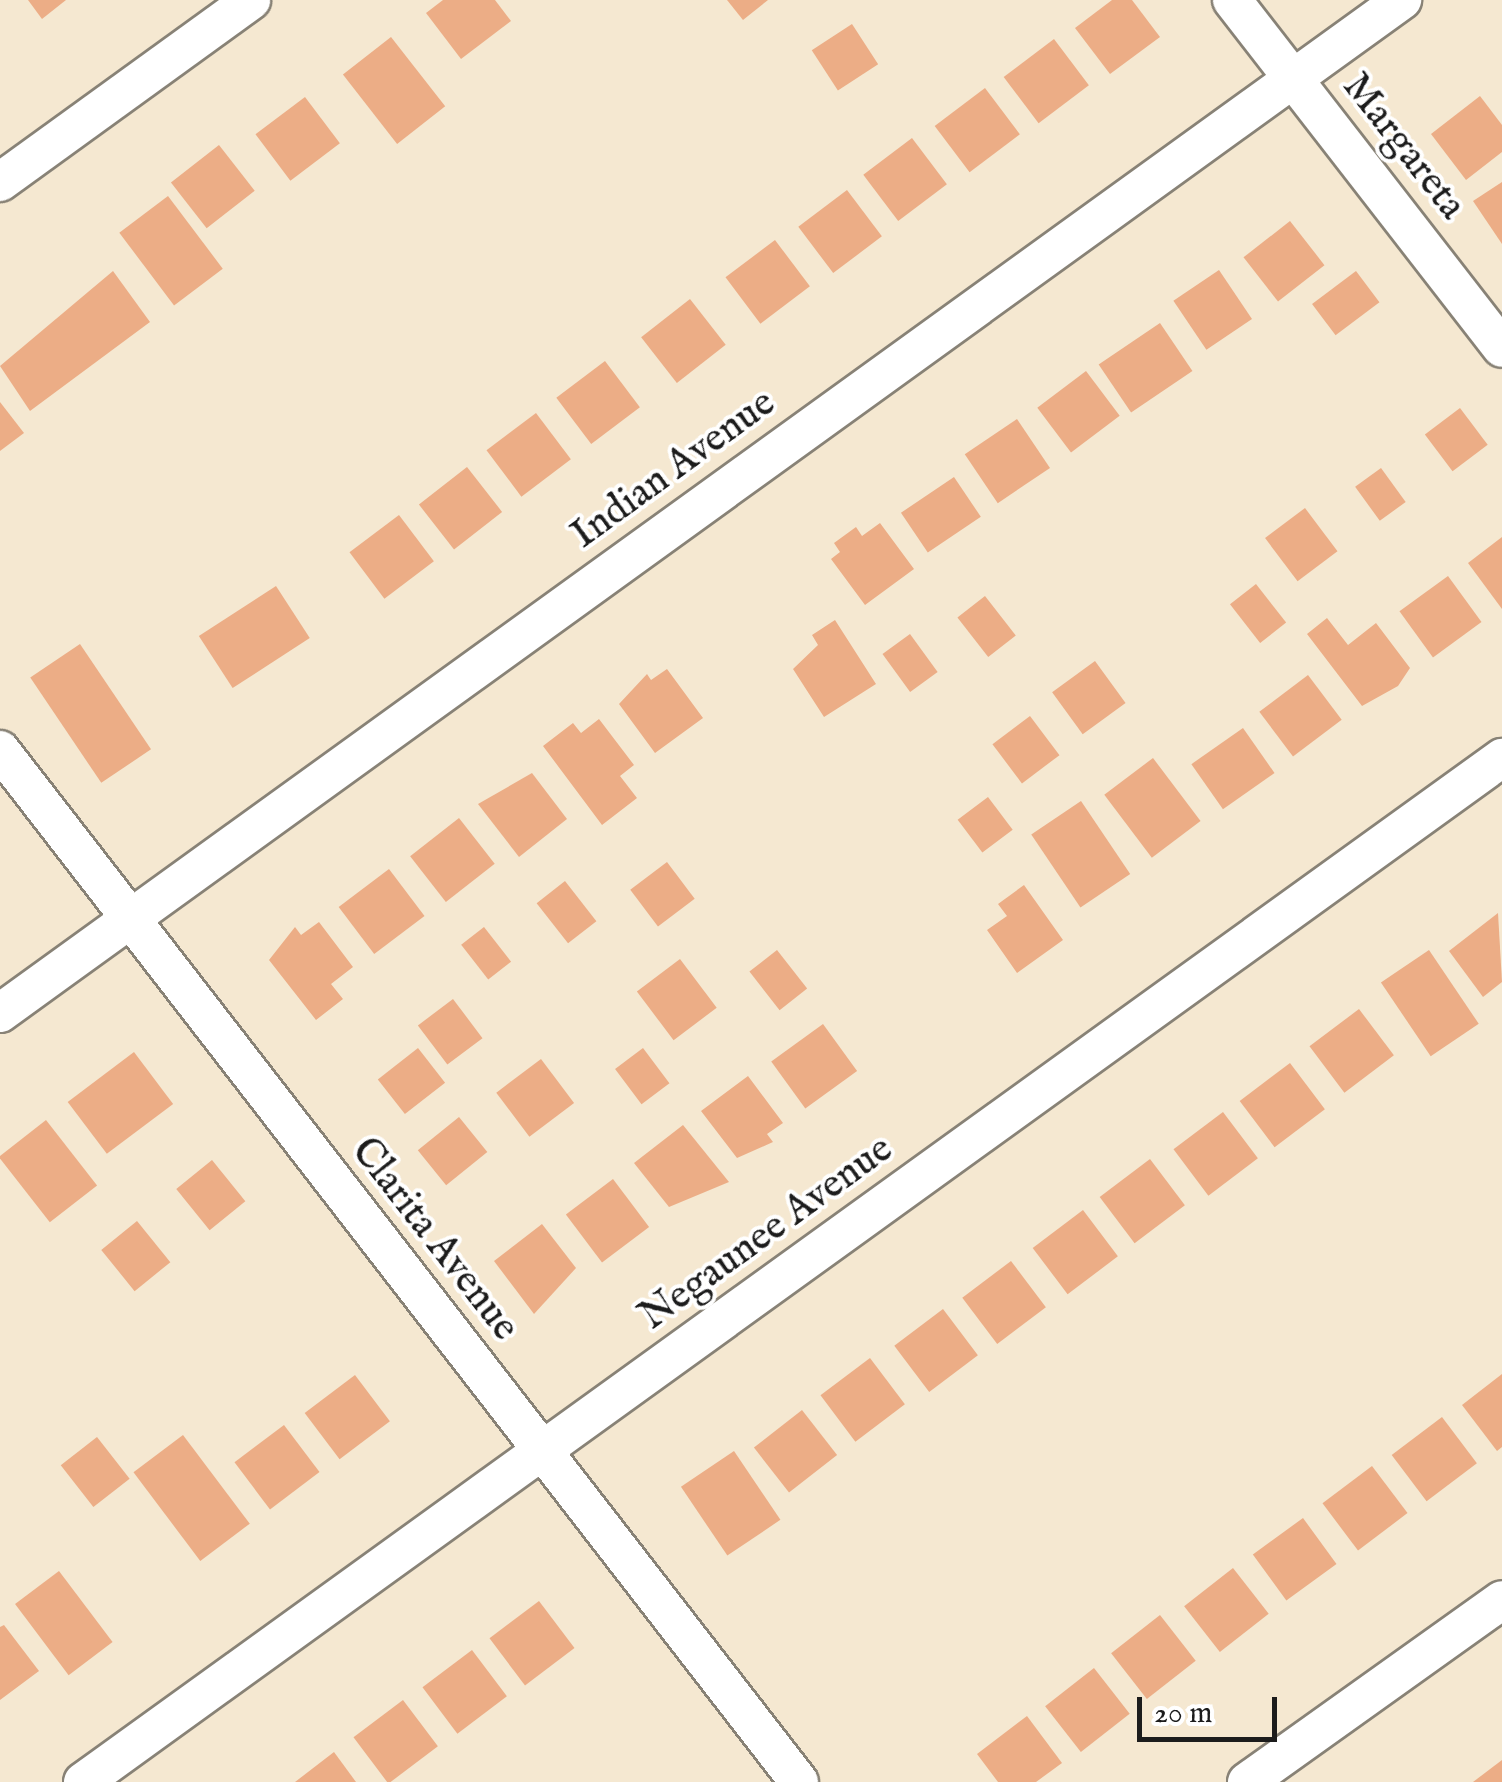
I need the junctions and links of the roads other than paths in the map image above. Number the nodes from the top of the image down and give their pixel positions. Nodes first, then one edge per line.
1 (252, 0) edge
2 (1232, 0) edge
3 (1402, 0) edge
4 (1292, 78) junction
5 (0, 182) edge
6 (1502, 348) edge
7 (0, 750) edge
8 (1502, 758) edge
9 (130, 919) junction
10 (0, 1013) edge
11 (540, 1452) junction
12 (1502, 1600) edge
13 (83, 1782) edge
14 (800, 1782) edge
15 (1247, 1782) edge

1 - 5 street
2 - 4 street, Margareta
3 - 4 street, Indian Avenue
4 - 6 street, Margareta
4 - 9 street, Indian Avenue
7 - 9 street, Clarita Avenue
8 - 11 street, Negaunee Avenue
9 - 10 street, Indian Avenue
9 - 11 street, Clarita Avenue
11 - 13 street, Negaunee Avenue
11 - 14 street, Clarita Avenue
12 - 15 street

